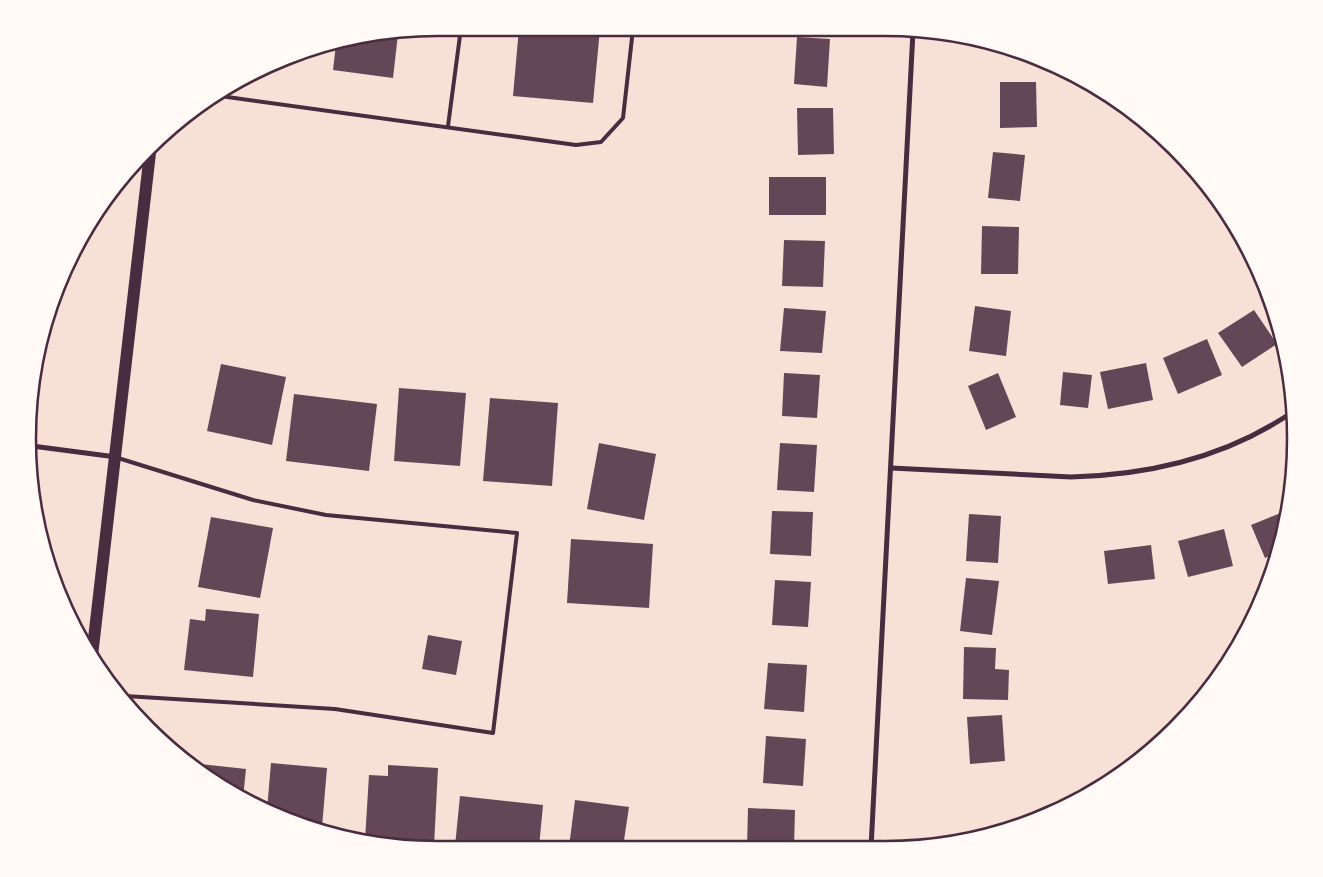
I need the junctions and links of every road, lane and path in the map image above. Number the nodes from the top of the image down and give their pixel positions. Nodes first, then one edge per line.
1 (460, 36) edge
2 (633, 36) edge
3 (913, 37) edge
4 (226, 97) edge
5 (448, 126) junction
6 (149, 159) edge
7 (1286, 417) edge
8 (36, 447) edge
9 (116, 458) junction
10 (891, 468) junction
11 (93, 645) edge
12 (130, 696) edge
13 (871, 841) edge

1 - 5 lane
2 - 5 lane
3 - 10 street
4 - 5 lane
6 - 9 main road
7 - 10 street
8 - 9 street
9 - 11 main road
9 - 12 lane
10 - 13 street

